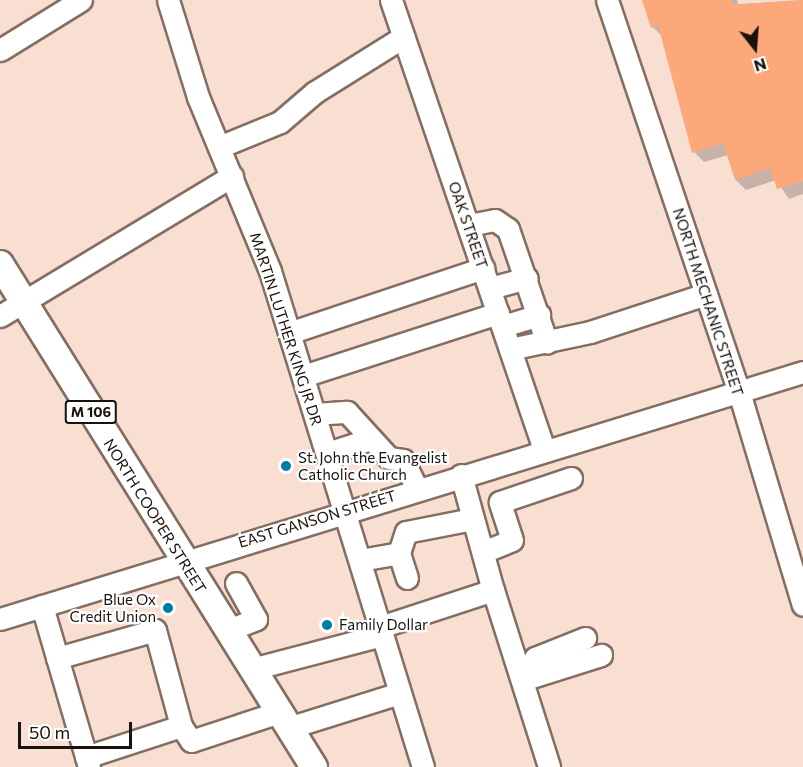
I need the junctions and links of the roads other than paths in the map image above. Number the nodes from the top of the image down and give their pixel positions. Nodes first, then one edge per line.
1 (81, 0) edge
2 (168, 0) edge
3 (391, 0) edge
4 (607, 0) edge
5 (403, 37) junction
6 (0, 50) edge
7 (219, 147) junction
8 (232, 176) junction
9 (469, 225) junction
10 (0, 264) edge
11 (483, 268) junction
12 (527, 278) junction
13 (490, 288) junction
14 (706, 294) junction
15 (23, 301) junction
16 (539, 315) junction
17 (0, 316) edge
18 (500, 320) junction
19 (289, 333) junction
20 (548, 343) junction
21 (510, 349) junction
22 (803, 372) edge
23 (303, 376) junction
24 (739, 392) junction
25 (315, 414) junction
26 (371, 439) junction
27 (544, 450) junction
28 (327, 453) junction
29 (460, 475) junction
30 (571, 478) dead end
31 (417, 489) junction
32 (345, 510) junction
33 (471, 519) junction
34 (483, 552) junction
35 (399, 553) junction
36 (360, 560) junction
37 (181, 561) junction
38 (407, 578) dead end
39 (236, 583) dead end
40 (493, 590) junction
41 (803, 605) edge
42 (42, 606) junction
43 (0, 619) edge
44 (228, 630) junction
45 (381, 631) junction
46 (585, 638) dead end
47 (601, 655) dead end
48 (57, 658) junction
49 (252, 669) junction
50 (522, 680) junction
51 (400, 693) junction
52 (284, 720) junction
53 (181, 726) junction
54 (88, 762) edge
55 (314, 767) edge
56 (423, 767) edge
57 (549, 767) edge

1 - 6 street
2 - 7 street, MARTIN LUTHER KING JR DR
3 - 5 street, OAK STREET
4 - 14 street, NORTH MECHANIC STREET
5 - 7 street
5 - 9 street, OAK STREET
7 - 8 street, MARTIN LUTHER KING JR DR
8 - 15 street
8 - 19 street, MARTIN LUTHER KING JR DR
9 - 11 street, OAK STREET
9 - 12 street
10 - 15 main road, NORTH COOPER STREET / M 106
11 - 13 street, OAK STREET
11 - 19 street
12 - 13 street
12 - 16 street
13 - 18 street, OAK STREET
14 - 20 street
14 - 24 street, NORTH MECHANIC STREET
15 - 17 street
15 - 37 main road, NORTH COOPER STREET / M 106
16 - 18 street
16 - 20 street
18 - 21 street, OAK STREET
18 - 23 street
19 - 23 street, MARTIN LUTHER KING JR DR
20 - 21 street
21 - 27 street, OAK STREET
22 - 24 street, EAST GANSON STREET
23 - 25 street, MARTIN LUTHER KING JR DR
24 - 27 street, EAST GANSON STREET
24 - 41 street, NORTH MECHANIC STREET
25 - 26 street
25 - 28 street, MARTIN LUTHER KING JR DR
26 - 28 street
26 - 31 street
27 - 29 street, EAST GANSON STREET
28 - 32 street, MARTIN LUTHER KING JR DR
29 - 31 street, EAST GANSON STREET
29 - 33 street
30 - 34 street
31 - 32 street, EAST GANSON STREET
32 - 36 street, MARTIN LUTHER KING JR DR
32 - 37 street, EAST GANSON STREET
33 - 34 street
33 - 35 street
34 - 40 street
35 - 36 street
35 - 38 street
36 - 45 street, MARTIN LUTHER KING JR DR
37 - 42 street, EAST GANSON STREET
37 - 44 main road, NORTH COOPER STREET / M 106
39 - 44 street
40 - 45 street
40 - 50 street
42 - 43 street, EAST GANSON STREET
42 - 48 street
44 - 49 main road, NORTH COOPER STREET / M 106
45 - 49 street
45 - 51 street, MARTIN LUTHER KING JR DR
46 - 50 street
47 - 50 street
48 - 53 street
48 - 54 street
49 - 52 main road, NORTH COOPER STREET / M 106
50 - 57 street
51 - 52 street
51 - 56 street, MARTIN LUTHER KING JR DR
52 - 53 street
52 - 55 main road, NORTH COOPER STREET / M 106
53 - 54 street

